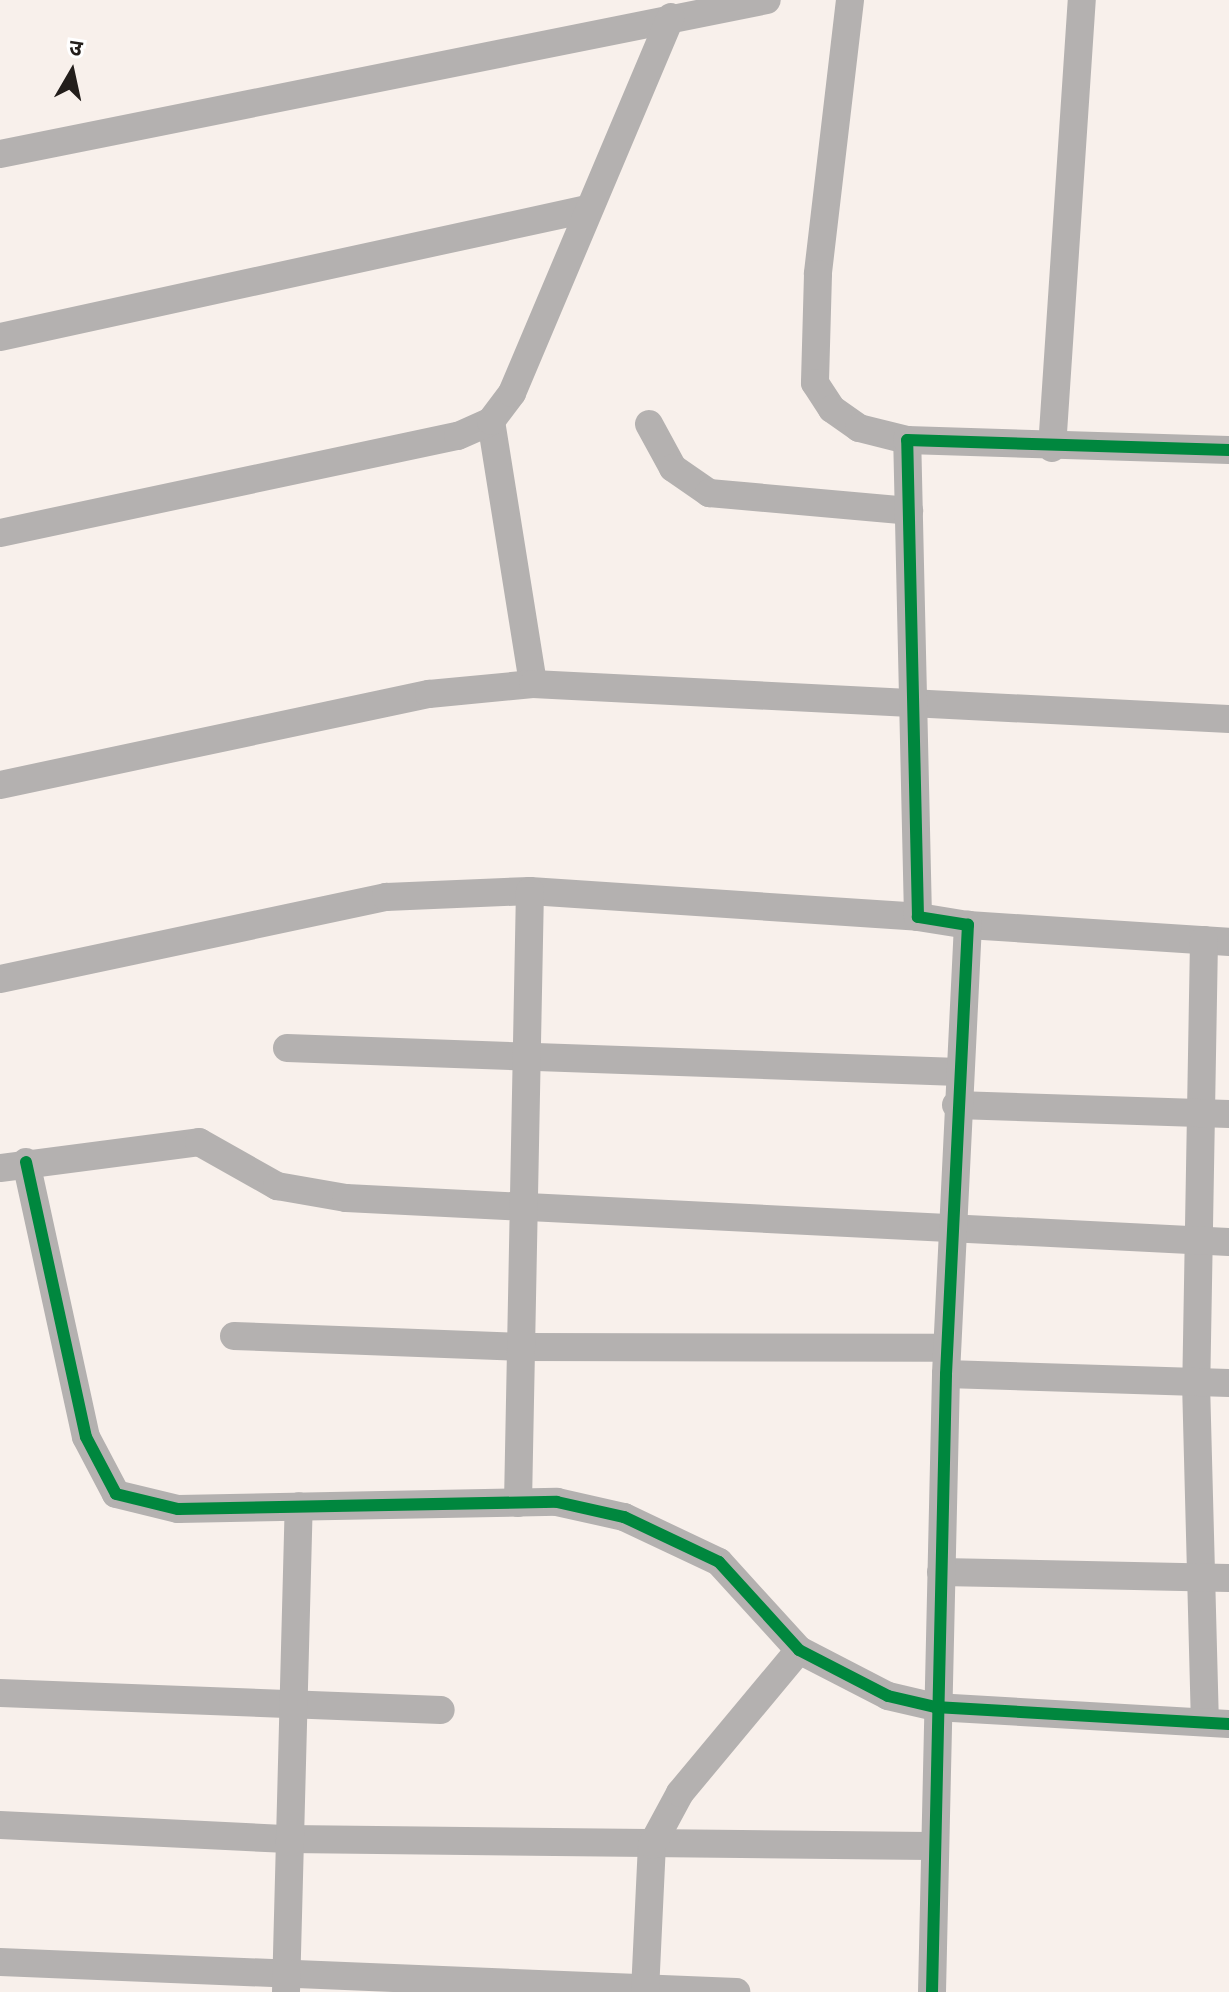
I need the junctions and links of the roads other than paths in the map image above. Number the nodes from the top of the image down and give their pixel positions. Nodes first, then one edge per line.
1 (767, 0) edge
2 (850, 0) edge
3 (1082, 0) edge
4 (671, 17) junction
5 (0, 154) edge
6 (587, 209) junction
7 (0, 337) edge
8 (491, 421) junction
9 (649, 424) dead end
10 (907, 440) junction
11 (1052, 448) junction
12 (1229, 450) edge
13 (909, 511) junction
14 (0, 533) edge
15 (533, 684) junction
16 (914, 704) junction
17 (1229, 719) edge
18 (0, 785) edge
19 (530, 891) junction
20 (918, 917) junction
21 (968, 925) junction
22 (1216, 941) edge
23 (0, 979) edge
24 (287, 1048) dead end
25 (527, 1057) junction
26 (959, 1072) junction
27 (956, 1105) junction
28 (1200, 1113) junction
29 (1229, 1114) edge
30 (13, 1165) edge
31 (523, 1206) junction
32 (952, 1226) junction
33 (1199, 1240) junction
34 (1229, 1242) edge
35 (234, 1336) dead end
36 (521, 1347) junction
37 (946, 1361) junction
38 (1196, 1382) junction
39 (1229, 1383) edge
40 (518, 1503) junction
41 (299, 1506) junction
42 (941, 1572) junction
43 (1218, 1577) edge
44 (799, 1650) junction
45 (0, 1693) edge
46 (294, 1705) junction
47 (935, 1707) junction
48 (441, 1710) dead end
49 (1217, 1723) edge
50 (0, 1825) edge
51 (289, 1839) junction
52 (652, 1845) junction
53 (930, 1846) junction
54 (0, 1962) edge
55 (286, 1984) edge
56 (645, 1990) edge
57 (736, 1992) edge
58 (932, 1992) edge

1 - 4 street
2 - 10 street
3 - 11 street
4 - 5 street
4 - 6 street
6 - 7 street
6 - 8 street
8 - 14 street
8 - 15 street
9 - 13 street
10 - 11 street
10 - 13 street
11 - 12 street
13 - 16 street
15 - 16 street
15 - 18 street
16 - 17 street
16 - 20 street
19 - 20 street
19 - 23 street
19 - 25 street
20 - 21 street
21 - 22 street
21 - 26 street
22 - 28 street
24 - 25 street
25 - 26 street
25 - 31 street
26 - 27 street
27 - 28 street
27 - 32 street
28 - 29 street
28 - 33 street
30 - 31 street
30 - 41 street
31 - 32 street
31 - 36 street
32 - 33 street
32 - 37 street
33 - 34 street
33 - 38 street
35 - 36 street
36 - 37 street
36 - 40 street
37 - 38 street
37 - 42 street
38 - 39 street
38 - 43 street
40 - 41 street
40 - 44 street
41 - 46 street
42 - 43 street
42 - 47 street
43 - 49 street
44 - 47 street
44 - 52 street
45 - 46 street
46 - 48 street
46 - 51 street
47 - 49 street
47 - 53 street
50 - 51 street
51 - 52 street
51 - 55 street
52 - 53 street
52 - 56 street
53 - 58 street
54 - 55 street
55 - 56 street
56 - 57 street

